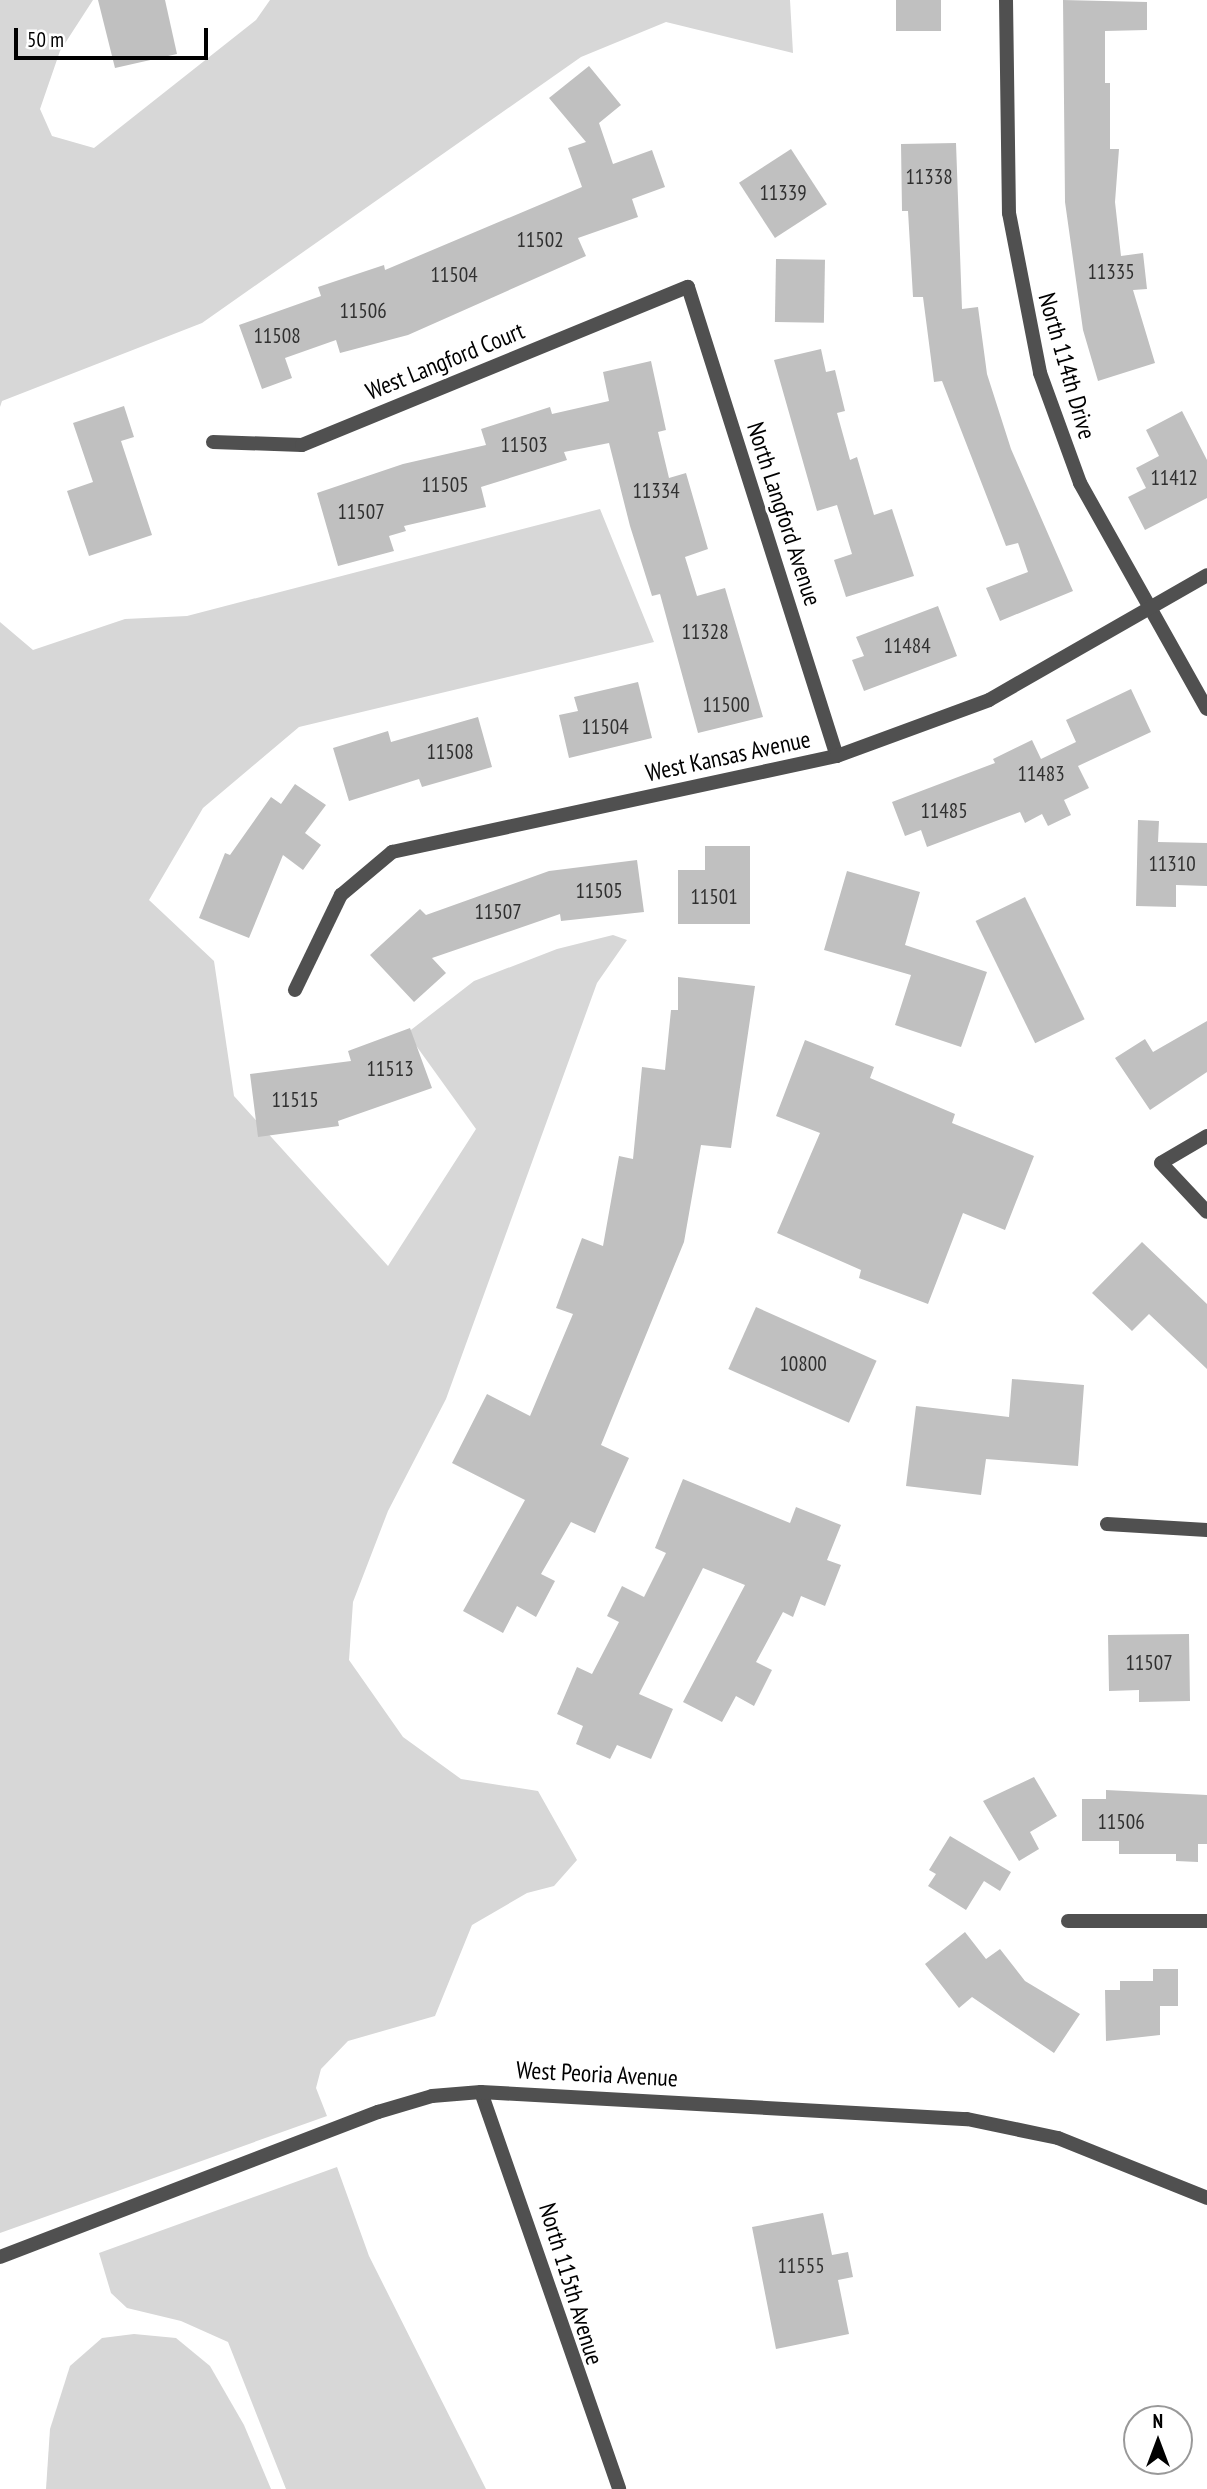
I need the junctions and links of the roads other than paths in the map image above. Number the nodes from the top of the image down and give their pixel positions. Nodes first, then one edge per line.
1 (1006, 0) edge
2 (688, 287) joint
3 (214, 442) dead end
4 (1207, 575) edge
5 (1146, 609) junction
6 (1207, 709) edge
7 (837, 756) junction
8 (295, 990) dead end
9 (1207, 1136) edge
10 (1207, 1212) edge
11 (1107, 1524) dead end
12 (1207, 1530) edge
13 (1068, 1921) dead end
14 (1207, 1922) edge
15 (481, 2092) junction
16 (1207, 2198) edge
17 (0, 2257) edge
18 (619, 2489) edge

1 - 5 street, North 114th Drive
2 - 3 street, West Langford Court
2 - 7 street, North Langford Avenue
4 - 5 street, West Kansas Avenue
5 - 6 street, North 114th Drive
5 - 7 street, West Kansas Avenue
7 - 8 street, West Kansas Avenue
9 - 10 street
11 - 12 street
13 - 14 street
15 - 16 street, West Peoria Avenue
15 - 17 street, West Peoria Avenue
15 - 18 street, North 115th Avenue

